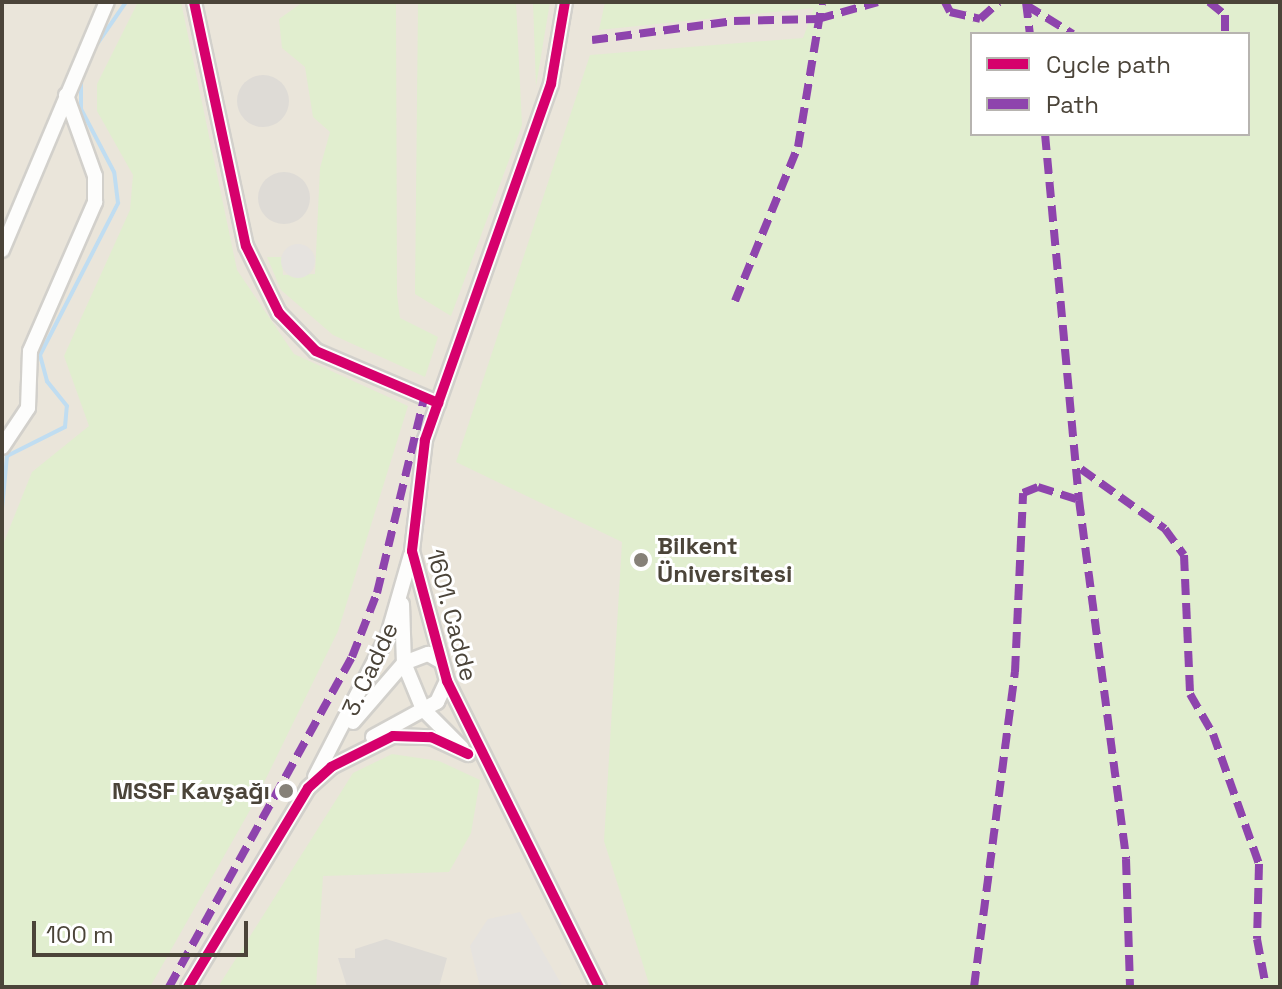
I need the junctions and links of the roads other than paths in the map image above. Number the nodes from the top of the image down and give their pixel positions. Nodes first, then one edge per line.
1 (107, 2) edge
2 (194, 2) edge
3 (565, 2) edge
4 (66, 95) junction
5 (2, 250) edge
6 (438, 403) junction
7 (2, 447) edge
8 (412, 551) junction
9 (402, 593) junction
10 (440, 661) junction
11 (404, 663) junction
12 (447, 681) junction
13 (423, 709) junction
14 (334, 743) junction
15 (353, 751) junction
16 (468, 754) junction
17 (487, 774) junction
18 (308, 788) junction
19 (188, 987) edge
20 (599, 987) edge

1 - 4 street
2 - 6 street
3 - 6 street, 1601. Cadde
4 - 5 street
4 - 7 street
6 - 8 street, 1601. Cadde
8 - 9 street, 3. Cadde
8 - 10 street, 1601. Cadde
9 - 11 street, 3. Cadde
9 - 14 street, 3. Cadde
10 - 11 street, 3. Cadde
10 - 12 street, 1601. Cadde
11 - 13 street, 3. Cadde
11 - 14 street, 3. Cadde
12 - 13 street, 3. Cadde
12 - 17 street, 1601. Cadde
13 - 15 street, 3. Cadde
13 - 16 street, 3. Cadde
14 - 18 street, 3. Cadde
15 - 16 street
15 - 18 street, 3. Cadde
16 - 17 street, 3. Cadde
17 - 20 street, 1601. Cadde
18 - 19 street, 3. Cadde

